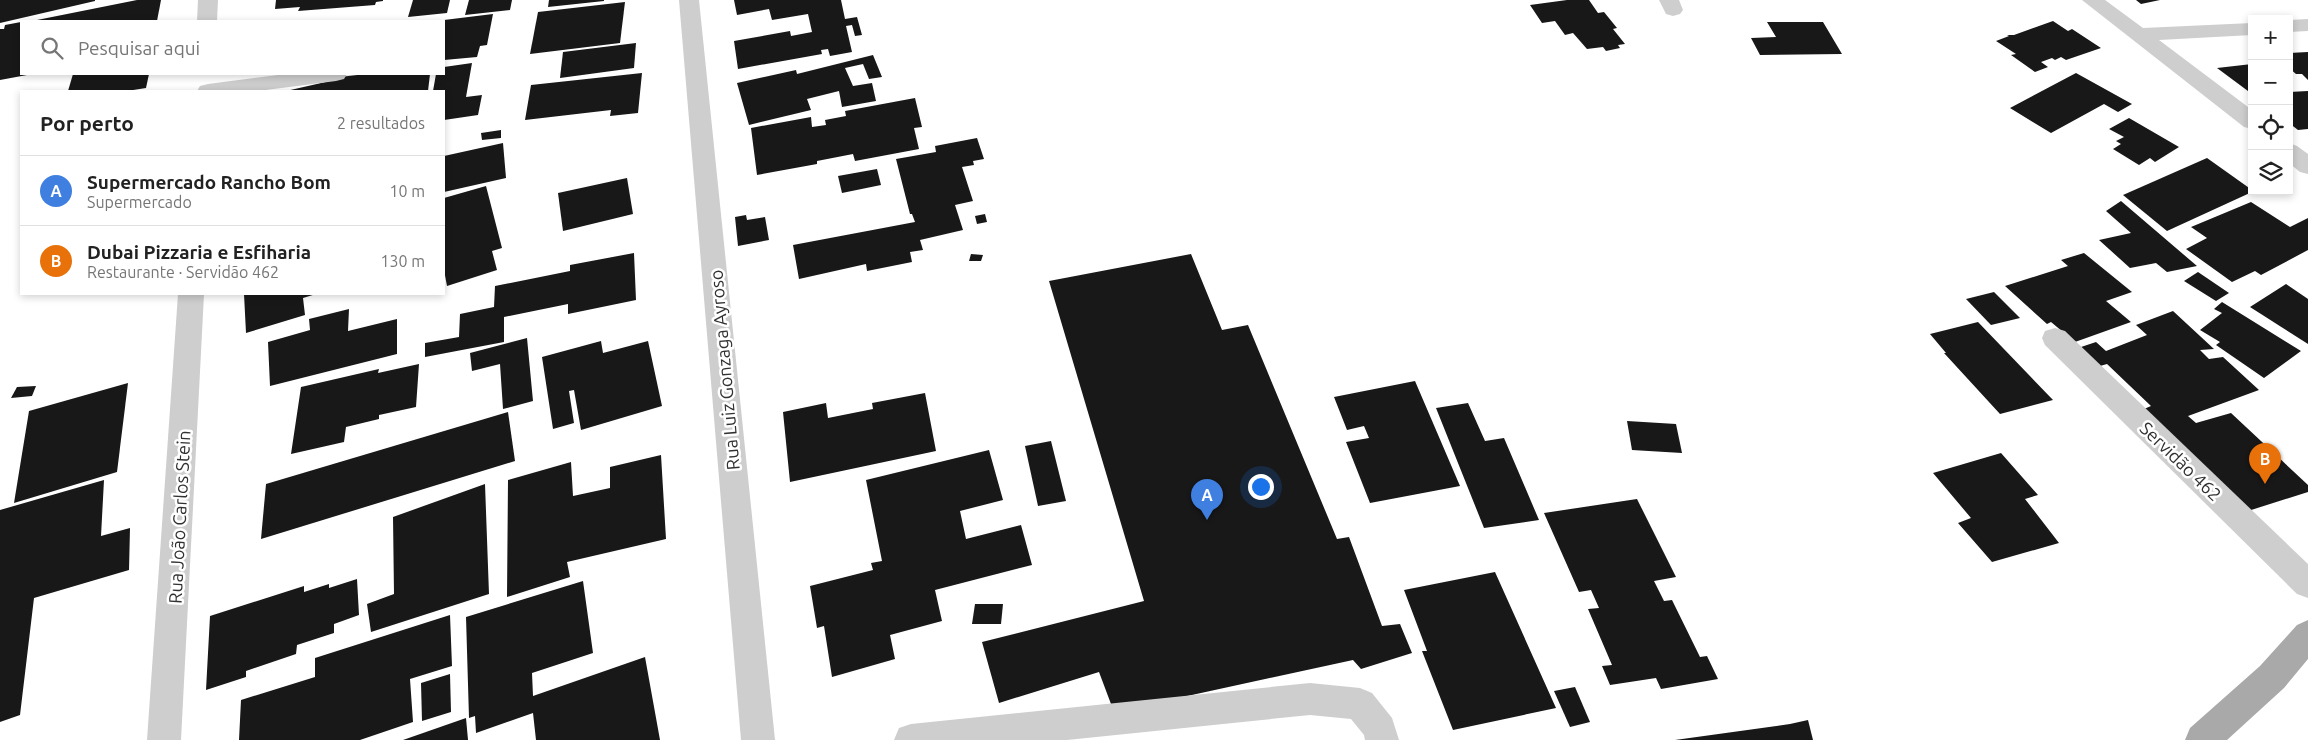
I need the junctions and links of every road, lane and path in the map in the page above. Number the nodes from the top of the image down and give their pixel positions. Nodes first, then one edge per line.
1 (208, 0) edge
2 (689, 0) edge
3 (2092, 0) edge
4 (207, 20) edge
5 (2308, 25) edge
6 (2293, 26) edge
7 (2248, 29) edge
8 (2139, 35) junction
9 (204, 75) edge
10 (328, 75) edge
11 (203, 90) edge
12 (216, 90) edge
13 (2248, 119) edge
14 (2293, 154) edge
15 (2308, 166) edge
16 (191, 295) edge
17 (2054, 338) dead end
18 (2308, 584) edge
19 (2308, 635) edge
20 (164, 740) edge
21 (758, 740) edge
22 (911, 740) edge
23 (1382, 740) edge
24 (2202, 740) edge

1 - 4 street
2 - 21 street, Rua Luiz Gonzaga Ayroso
3 - 8 street
5 - 6 street
7 - 8 street
8 - 13 street
9 - 11 street
10 - 12 street
14 - 15 street
16 - 20 street, Rua João Carlos Stein
17 - 18 street, Servidão 462
19 - 24 main road
22 - 23 street

